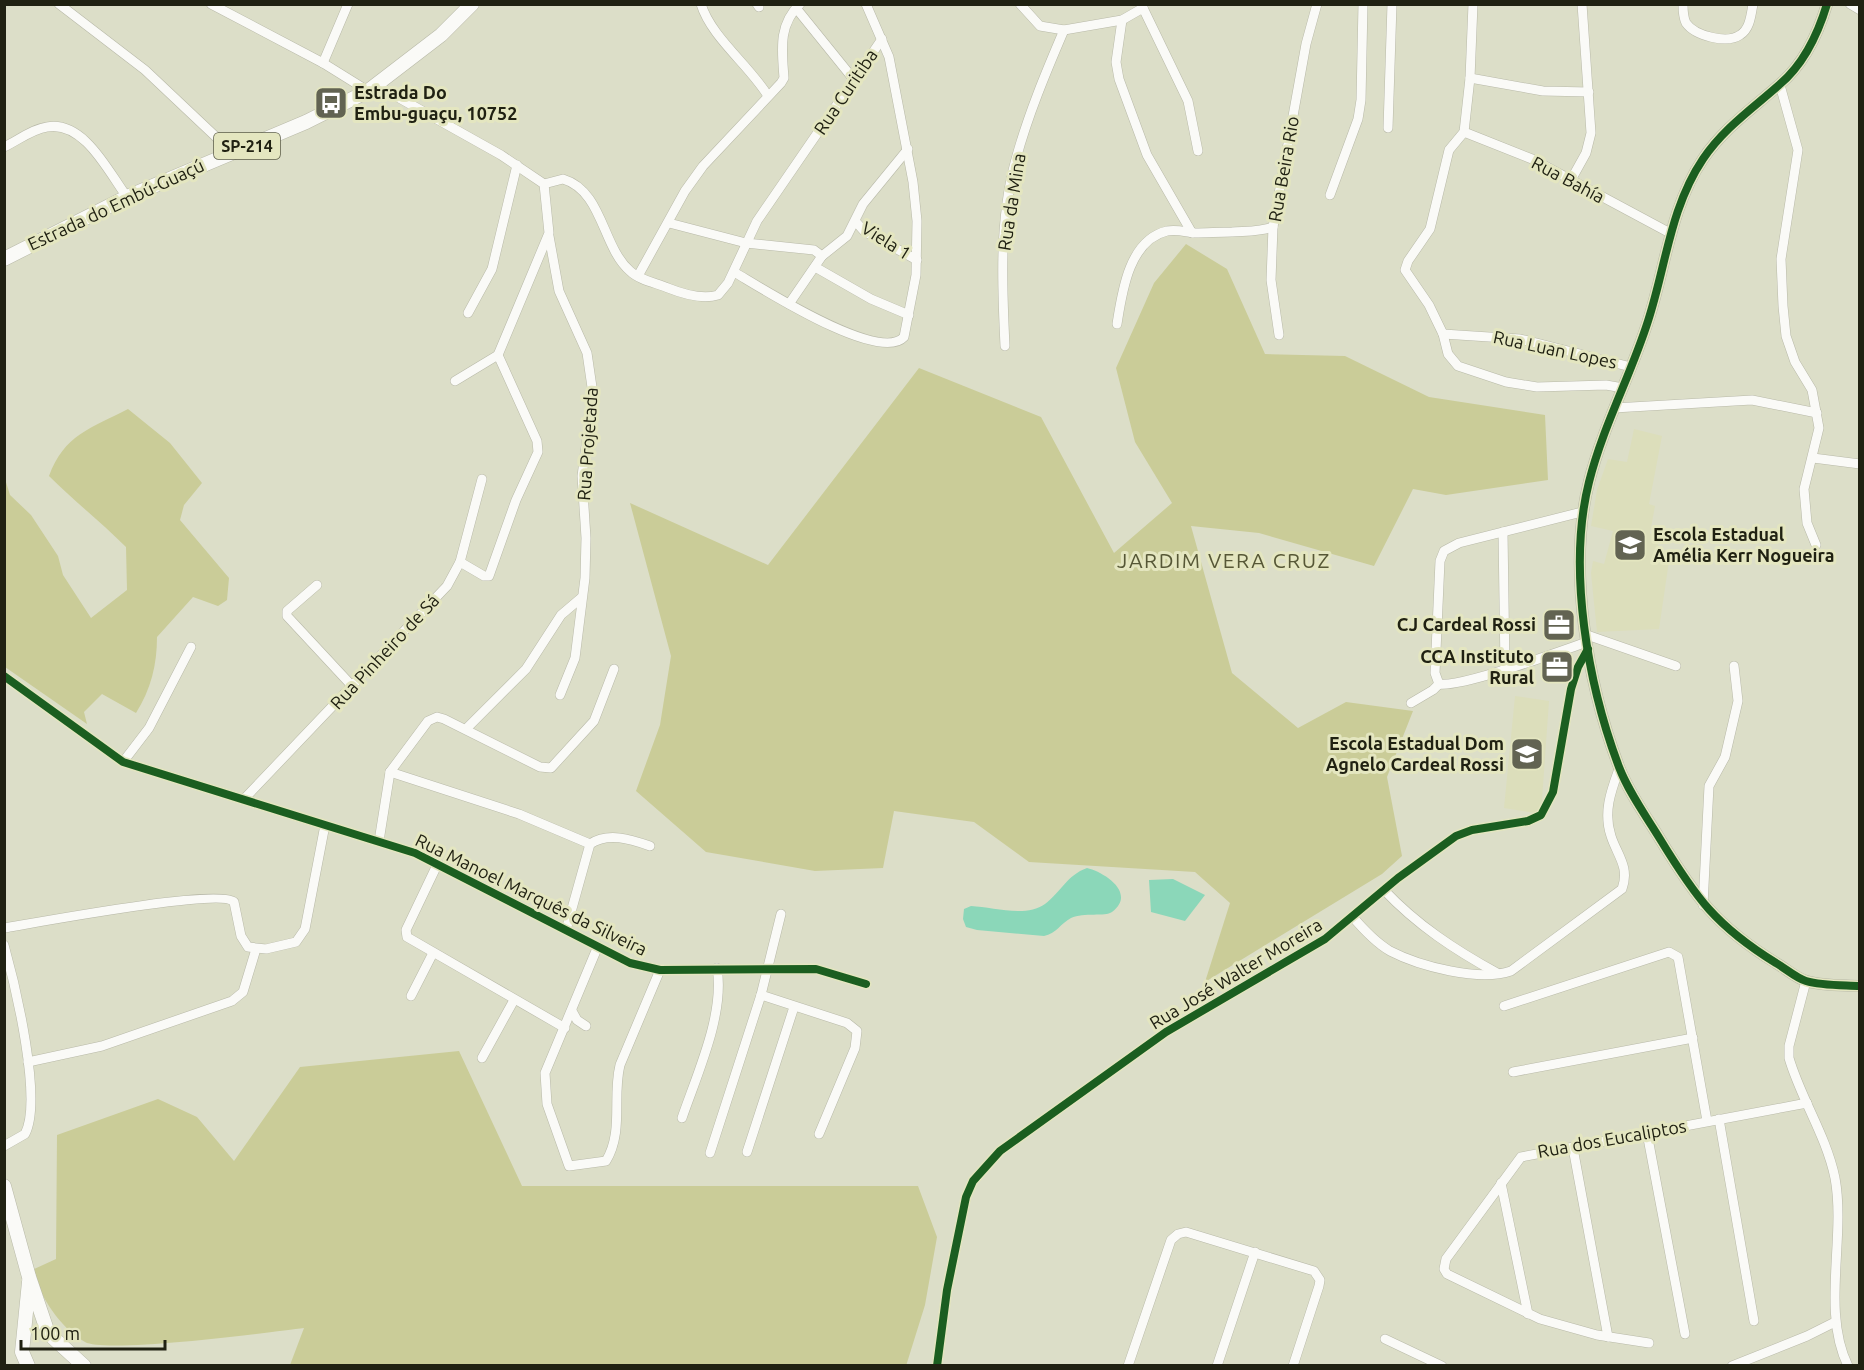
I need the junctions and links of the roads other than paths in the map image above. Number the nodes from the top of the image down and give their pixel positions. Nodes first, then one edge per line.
1 (59, 4) edge
2 (211, 4) edge
3 (348, 4) edge
4 (472, 4) edge
5 (701, 4) edge
6 (866, 4) edge
7 (1020, 4) edge
8 (1317, 4) edge
9 (1363, 4) edge
10 (1392, 4) edge
11 (1473, 4) edge
12 (1581, 4) edge
13 (1683, 4) edge
14 (1753, 4) edge
15 (1827, 4) edge
16 (1850, 4) edge
17 (798, 6) edge
18 (1144, 6) edge
19 (1860, 10) edge
20 (1122, 20) junction
21 (1064, 30) junction
22 (882, 39) junction
23 (323, 63) junction
24 (1470, 78) junction
25 (855, 81) junction
26 (1780, 85) junction
27 (372, 88) junction
28 (1589, 92) junction
29 (768, 96) junction
30 (1388, 128) dead end
31 (1464, 132) junction
32 (4, 147) edge
33 (908, 149) junction
34 (1198, 151) dead end
35 (233, 153) junction
36 (517, 165) junction
37 (1571, 180) junction
38 (544, 184) junction
39 (1330, 195) dead end
40 (127, 197) junction
41 (856, 222) junction
42 (669, 223) junction
43 (1273, 228) junction
44 (549, 233) junction
45 (1192, 233) junction
46 (1670, 233) junction
47 (746, 243) junction
48 (822, 256) junction
49 (4, 259) edge
50 (917, 260) junction
51 (815, 267) junction
52 (734, 272) junction
53 (638, 276) junction
54 (789, 304) junction
55 (468, 313) dead end
56 (909, 315) junction
57 (1116, 324) dead end
58 (1279, 334) dead end
59 (1443, 334) junction
60 (1005, 346) dead end
61 (498, 355) junction
62 (1631, 367) junction
63 (455, 381) dead end
64 (1623, 388) junction
65 (1614, 408) junction
66 (1817, 413) junction
67 (1813, 458) junction
68 (1860, 464) edge
69 (482, 479) dead end
70 (1582, 512) junction
71 (1503, 532) junction
72 (1816, 545) dead end
73 (460, 562) junction
74 (317, 585) dead end
75 (581, 598) junction
76 (1587, 642) junction
77 (191, 647) dead end
78 (1676, 666) dead end
79 (1734, 666) dead end
80 (614, 669) dead end
81 (1505, 669) junction
82 (4, 676) edge
83 (1439, 684) junction
84 (353, 687) junction
85 (560, 695) dead end
86 (1411, 703) dead end
87 (467, 729) junction
88 (123, 762) junction
89 (1620, 769) junction
90 (390, 772) junction
91 (244, 799) junction
92 (325, 825) junction
93 (379, 841) junction
94 (590, 844) junction
95 (650, 846) dead end
96 (438, 864) junction
97 (1384, 890) junction
98 (1703, 905) junction
99 (781, 914) dead end
100 (1352, 916) junction
101 (4, 928) edge
102 (566, 930) junction
103 (4, 945) edge
104 (598, 946) junction
105 (256, 949) junction
106 (433, 953) junction
107 (717, 968) junction
108 (660, 970) junction
109 (767, 971) junction
110 (1500, 975) junction
111 (1806, 981) junction
112 (866, 984) dead end
113 (1860, 986) edge
114 (761, 995) junction
115 (411, 996) dead end
116 (514, 1000) junction
117 (1504, 1006) dead end
118 (794, 1007) junction
119 (572, 1011) junction
120 (586, 1026) dead end
121 (565, 1028) junction
122 (1693, 1038) junction
123 (482, 1058) dead end
124 (28, 1062) junction
125 (1513, 1072) dead end
126 (1807, 1103) junction
127 (682, 1118) dead end
128 (1719, 1119) junction
129 (1707, 1121) junction
130 (1647, 1133) junction
131 (819, 1134) dead end
132 (4, 1146) edge
133 (1573, 1148) junction
134 (747, 1152) dead end
135 (710, 1153) dead end
136 (1501, 1183) junction
137 (5, 1189) edge
138 (1255, 1252) junction
139 (29, 1277) junction
140 (1528, 1314) junction
141 (1754, 1321) dead end
142 (1835, 1322) junction
143 (48, 1333) junction
144 (1685, 1334) dead end
145 (1608, 1337) junction
146 (1385, 1339) dead end
147 (1648, 1344) dead end
148 (24, 1361) edge
149 (77, 1362) edge
150 (936, 1365) edge
151 (1128, 1365) edge
152 (1217, 1365) edge
153 (1293, 1365) edge
154 (1442, 1365) edge
155 (1732, 1365) edge
156 (1848, 1365) edge

1 - 35 street
2 - 23 street
3 - 23 street
4 - 27 main road, Estrada do Embú-Guaçú / SP-214
5 - 29 street
6 - 22 street
7 - 21 street
8 - 43 street, Rua Beira Rio
9 - 39 street
10 - 30 street
11 - 24 street
12 - 28 street
13 - 14 street
15 - 26 street
16 - 19 street
17 - 25 street
17 - 29 street
18 - 20 street
18 - 34 street
20 - 21 street
20 - 45 street
21 - 60 street, Rua da Mina
22 - 25 street, Rua Curitiba
22 - 33 street, Rua Curitiba
23 - 27 street
24 - 28 street
24 - 31 street
25 - 47 street, Rua Curitiba
26 - 46 street
26 - 66 street
27 - 35 main road, Estrada do Embú-Guaçú / SP-214
27 - 36 street
28 - 37 street
29 - 42 street
31 - 37 street, Rua Bahía
31 - 59 street
32 - 40 street
33 - 41 street
33 - 50 street, Rua Curitiba
35 - 40 main road, Estrada do Embú-Guaçú / SP-214
36 - 38 street
36 - 55 street
37 - 46 street, Rua Bahía
38 - 44 street, Rua Projetada
38 - 53 street
40 - 49 main road, Estrada do Embú-Guaçú / SP-214
41 - 48 street
41 - 50 street, Viela 1
42 - 47 street
42 - 53 street
43 - 45 street
43 - 58 street, Rua Beira Rio
44 - 61 street, Rua Projetada
44 - 75 street, Rua Projetada
45 - 57 street
46 - 62 street
47 - 48 street
47 - 52 street, Rua Curitiba
48 - 51 street
50 - 56 street, Rua Curitiba
51 - 54 street
51 - 56 street
52 - 53 street, Rua Curitiba
52 - 54 street
54 - 56 street, Rua Curitiba
59 - 62 street, Rua Luan Lopes
59 - 64 street
61 - 63 street
61 - 73 street
62 - 64 street
64 - 65 street
65 - 66 street
65 - 70 street
66 - 67 street
67 - 68 street
67 - 72 street
69 - 73 street, Rua Pinheiro de Sá
70 - 71 street
70 - 76 street
71 - 81 street
71 - 83 street
73 - 84 street, Rua Pinheiro de Sá
74 - 84 street
75 - 85 street, Rua Projetada
75 - 87 street
76 - 78 street
76 - 81 street
76 - 89 street
76 - 97 street, Rua José Walter Moreira
77 - 88 street
79 - 98 street
80 - 87 street
81 - 83 street
82 - 88 street, Rua Manoel Marquês da Silveira
83 - 86 street
84 - 91 street, Rua Pinheiro de Sá
87 - 90 street
88 - 91 street, Rua Manoel Marquês da Silveira
89 - 98 street
89 - 110 street
90 - 93 street
90 - 94 street
91 - 92 street, Rua Manoel Marquês da Silveira
92 - 93 street, Rua Manoel Marquês da Silveira
92 - 105 street
93 - 96 street, Rua Manoel Marquês da Silveira
94 - 95 street
94 - 102 street
96 - 102 street, Rua Manoel Marquês da Silveira
96 - 106 street
97 - 100 street, Rua José Walter Moreira
97 - 110 street
98 - 111 street
99 - 109 street
100 - 110 street
100 - 150 street, Rua José Walter Moreira
101 - 105 street
102 - 104 street, Rua Manoel Marquês da Silveira
103 - 124 street
104 - 108 street, Rua Manoel Marquês da Silveira
104 - 119 street
105 - 124 street
106 - 115 street
106 - 116 street
107 - 108 street, Rua Manoel Marquês da Silveira
107 - 109 street, Rua Manoel Marquês da Silveira
107 - 127 street
108 - 121 street
109 - 112 street, Rua Manoel Marquês da Silveira
109 - 114 street
111 - 113 street
111 - 126 street
114 - 118 street
114 - 135 street
116 - 121 street
116 - 123 street
117 - 122 street
118 - 131 street
118 - 134 street
119 - 120 street
119 - 121 street
122 - 125 street
122 - 129 street
124 - 132 street
126 - 128 street, Rua dos Eucaliptos
126 - 142 street
128 - 129 street, Rua dos Eucaliptos
128 - 141 street
129 - 130 street, Rua dos Eucaliptos
130 - 133 street, Rua dos Eucaliptos
130 - 144 street
133 - 136 street, Rua dos Eucaliptos
133 - 145 street
136 - 140 street
136 - 140 street, Rua dos Eucaliptos
137 - 139 main road
138 - 151 street
138 - 152 street
138 - 153 street
139 - 143 main road
139 - 148 main road
140 - 145 street, Rua dos Eucaliptos
142 - 155 street
142 - 156 street
143 - 148 main road
143 - 149 main road
145 - 147 street, Rua dos Eucaliptos
146 - 154 street

